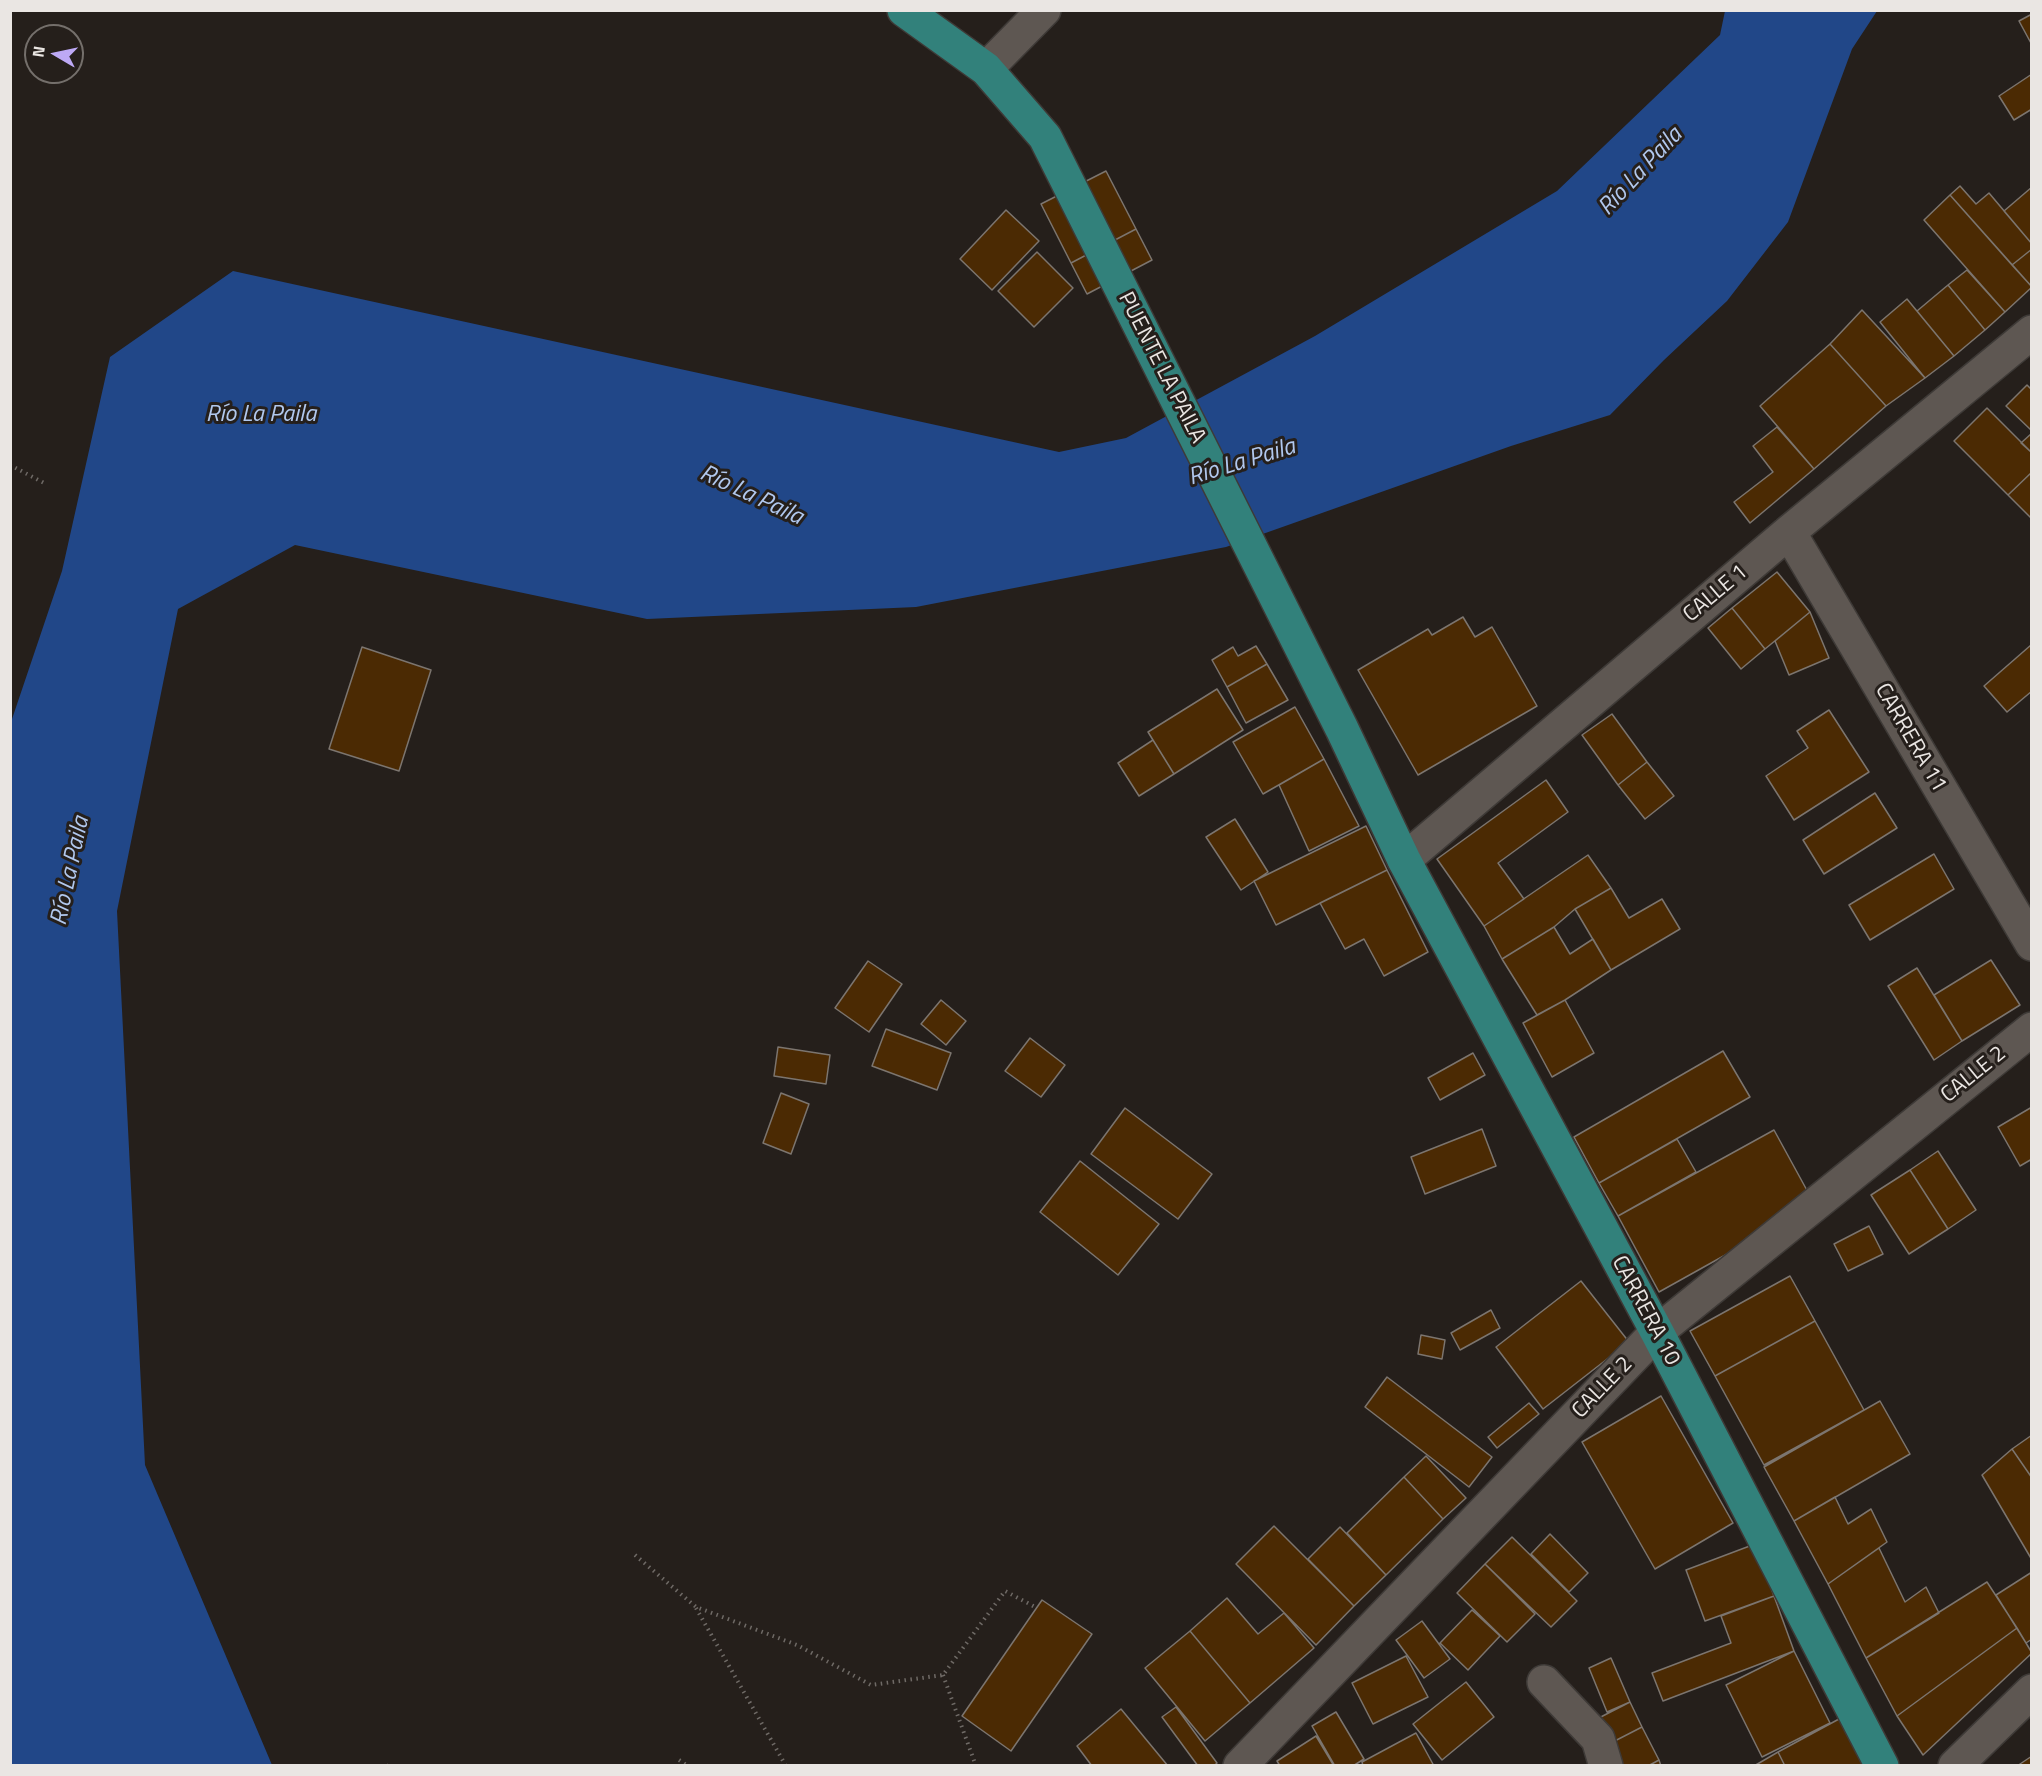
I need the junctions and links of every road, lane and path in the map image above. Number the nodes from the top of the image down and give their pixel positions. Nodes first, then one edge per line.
1 (904, 10) edge
2 (1044, 10) edge
3 (986, 69) junction
4 (2031, 332) edge
5 (10, 465) edge
6 (46, 484) dead end
7 (1789, 532) junction
8 (1404, 860) junction
9 (2031, 944) edge
10 (2031, 1029) edge
11 (1657, 1332) junction
12 (635, 1554) dead end
13 (696, 1607) junction
14 (1037, 1608) dead end
15 (943, 1675) junction
16 (1544, 1682) dead end
17 (2031, 1691) edge
18 (679, 1760) dead end
19 (1245, 1764) edge
20 (688, 1766) edge
21 (786, 1766) edge
22 (976, 1766) edge
23 (1606, 1766) edge
24 (1882, 1766) edge
25 (1954, 1766) edge

1 - 3 main road, PUENTE LA PAILA
2 - 3 street
3 - 8 main road, PUENTE LA PAILA
4 - 7 street, CALLE 1
5 - 6 path
7 - 8 street, CALLE 1
7 - 9 street, CARRERA 11
8 - 11 main road, CARRERA 10
10 - 11 street, CALLE 2
11 - 19 street, CALLE 2
11 - 24 main road, CARRERA 10
12 - 13 path
13 - 15 path
13 - 21 path
14 - 15 path
15 - 22 path
16 - 23 street
17 - 25 street
18 - 20 path

